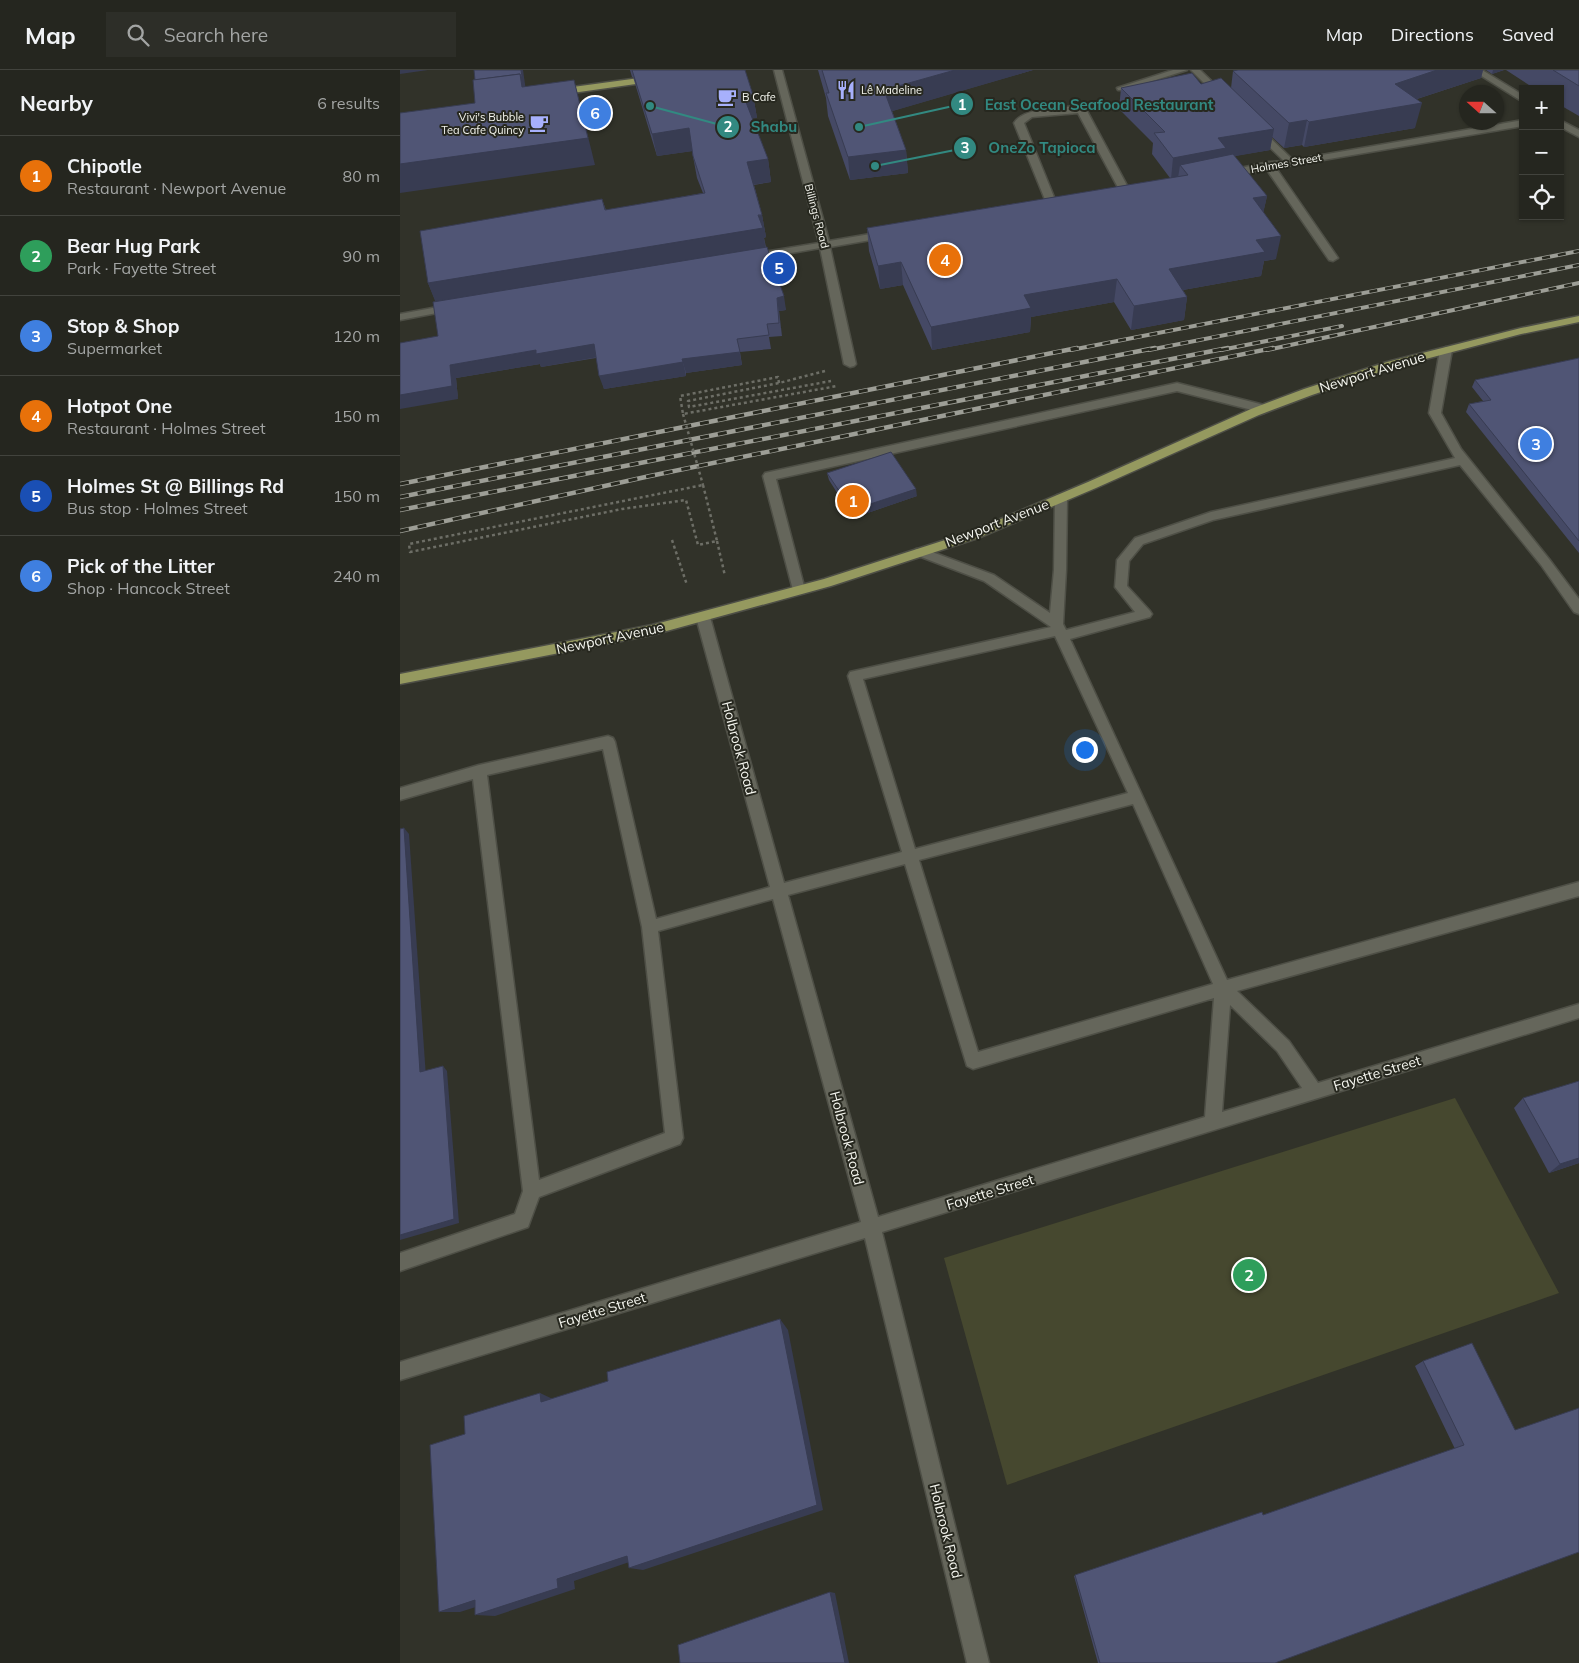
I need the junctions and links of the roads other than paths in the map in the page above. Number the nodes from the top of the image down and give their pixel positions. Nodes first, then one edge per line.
1 (778, 70) edge
2 (1183, 70) edge
3 (1195, 70) edge
4 (1476, 70) edge
5 (663, 78) edge
6 (1121, 88) edge
7 (548, 93) edge
8 (1519, 97) edge
9 (1231, 105) edge
10 (1519, 124) edge
11 (1564, 125) edge
12 (1253, 126) edge
13 (1579, 134) edge
14 (1290, 162) junction
15 (1269, 165) junction
16 (1215, 176) edge
17 (1126, 193) edge
18 (1053, 207) edge
19 (894, 233) edge
20 (824, 245) junction
21 (743, 258) edge
22 (1333, 258) dead end
23 (464, 305) edge
24 (400, 317) edge
25 (1579, 319) edge
26 (1446, 350) junction
27 (850, 364) road end
28 (1264, 408) junction
29 (1460, 456) junction
30 (1061, 498) junction
31 (920, 552) junction
32 (799, 590) junction
33 (1579, 609) edge
34 (704, 617) junction
35 (1059, 630) junction
36 (400, 679) edge
37 (479, 770) junction
38 (400, 794) edge
39 (1137, 797) junction
40 (908, 857) junction
41 (1579, 889) edge
42 (778, 890) junction
43 (650, 927) junction
44 (1223, 988) junction
45 (1579, 1011) edge
46 (1315, 1092) junction
47 (1213, 1124) junction
48 (532, 1191) junction
49 (872, 1228) junction
50 (400, 1262) edge
51 (400, 1371) edge
52 (978, 1663) edge

1 - 20 street, Billings Road
2 - 6 street
3 - 9 street
4 - 8 street
5 - 7 main road
10 - 14 street, Holmes Street
11 - 13 street
12 - 14 street
14 - 15 street, Holmes Street
15 - 16 street, Holmes Street
15 - 22 street
17 - 18 street
19 - 20 street
20 - 21 street
20 - 27 street, Billings Road
23 - 24 street
25 - 26 main road, Newport Avenue
26 - 28 main road, Newport Avenue
26 - 29 street
28 - 30 main road, Newport Avenue
28 - 32 street
29 - 33 street
29 - 35 street
30 - 31 main road, Newport Avenue
30 - 35 street
31 - 32 main road, Newport Avenue
31 - 35 street
32 - 34 main road, Newport Avenue
34 - 36 main road, Newport Avenue
34 - 42 street, Holbrook Road
35 - 39 street
35 - 40 street
37 - 38 street
37 - 43 street
37 - 48 street
39 - 40 street
39 - 44 street
40 - 42 street
40 - 44 street
41 - 44 street
42 - 43 street
42 - 49 street, Holbrook Road
43 - 48 street
44 - 46 street
44 - 47 street
45 - 46 street, Fayette Street
46 - 47 street, Fayette Street
47 - 49 street, Fayette Street
48 - 50 street
49 - 51 street, Fayette Street
49 - 52 street, Holbrook Road

